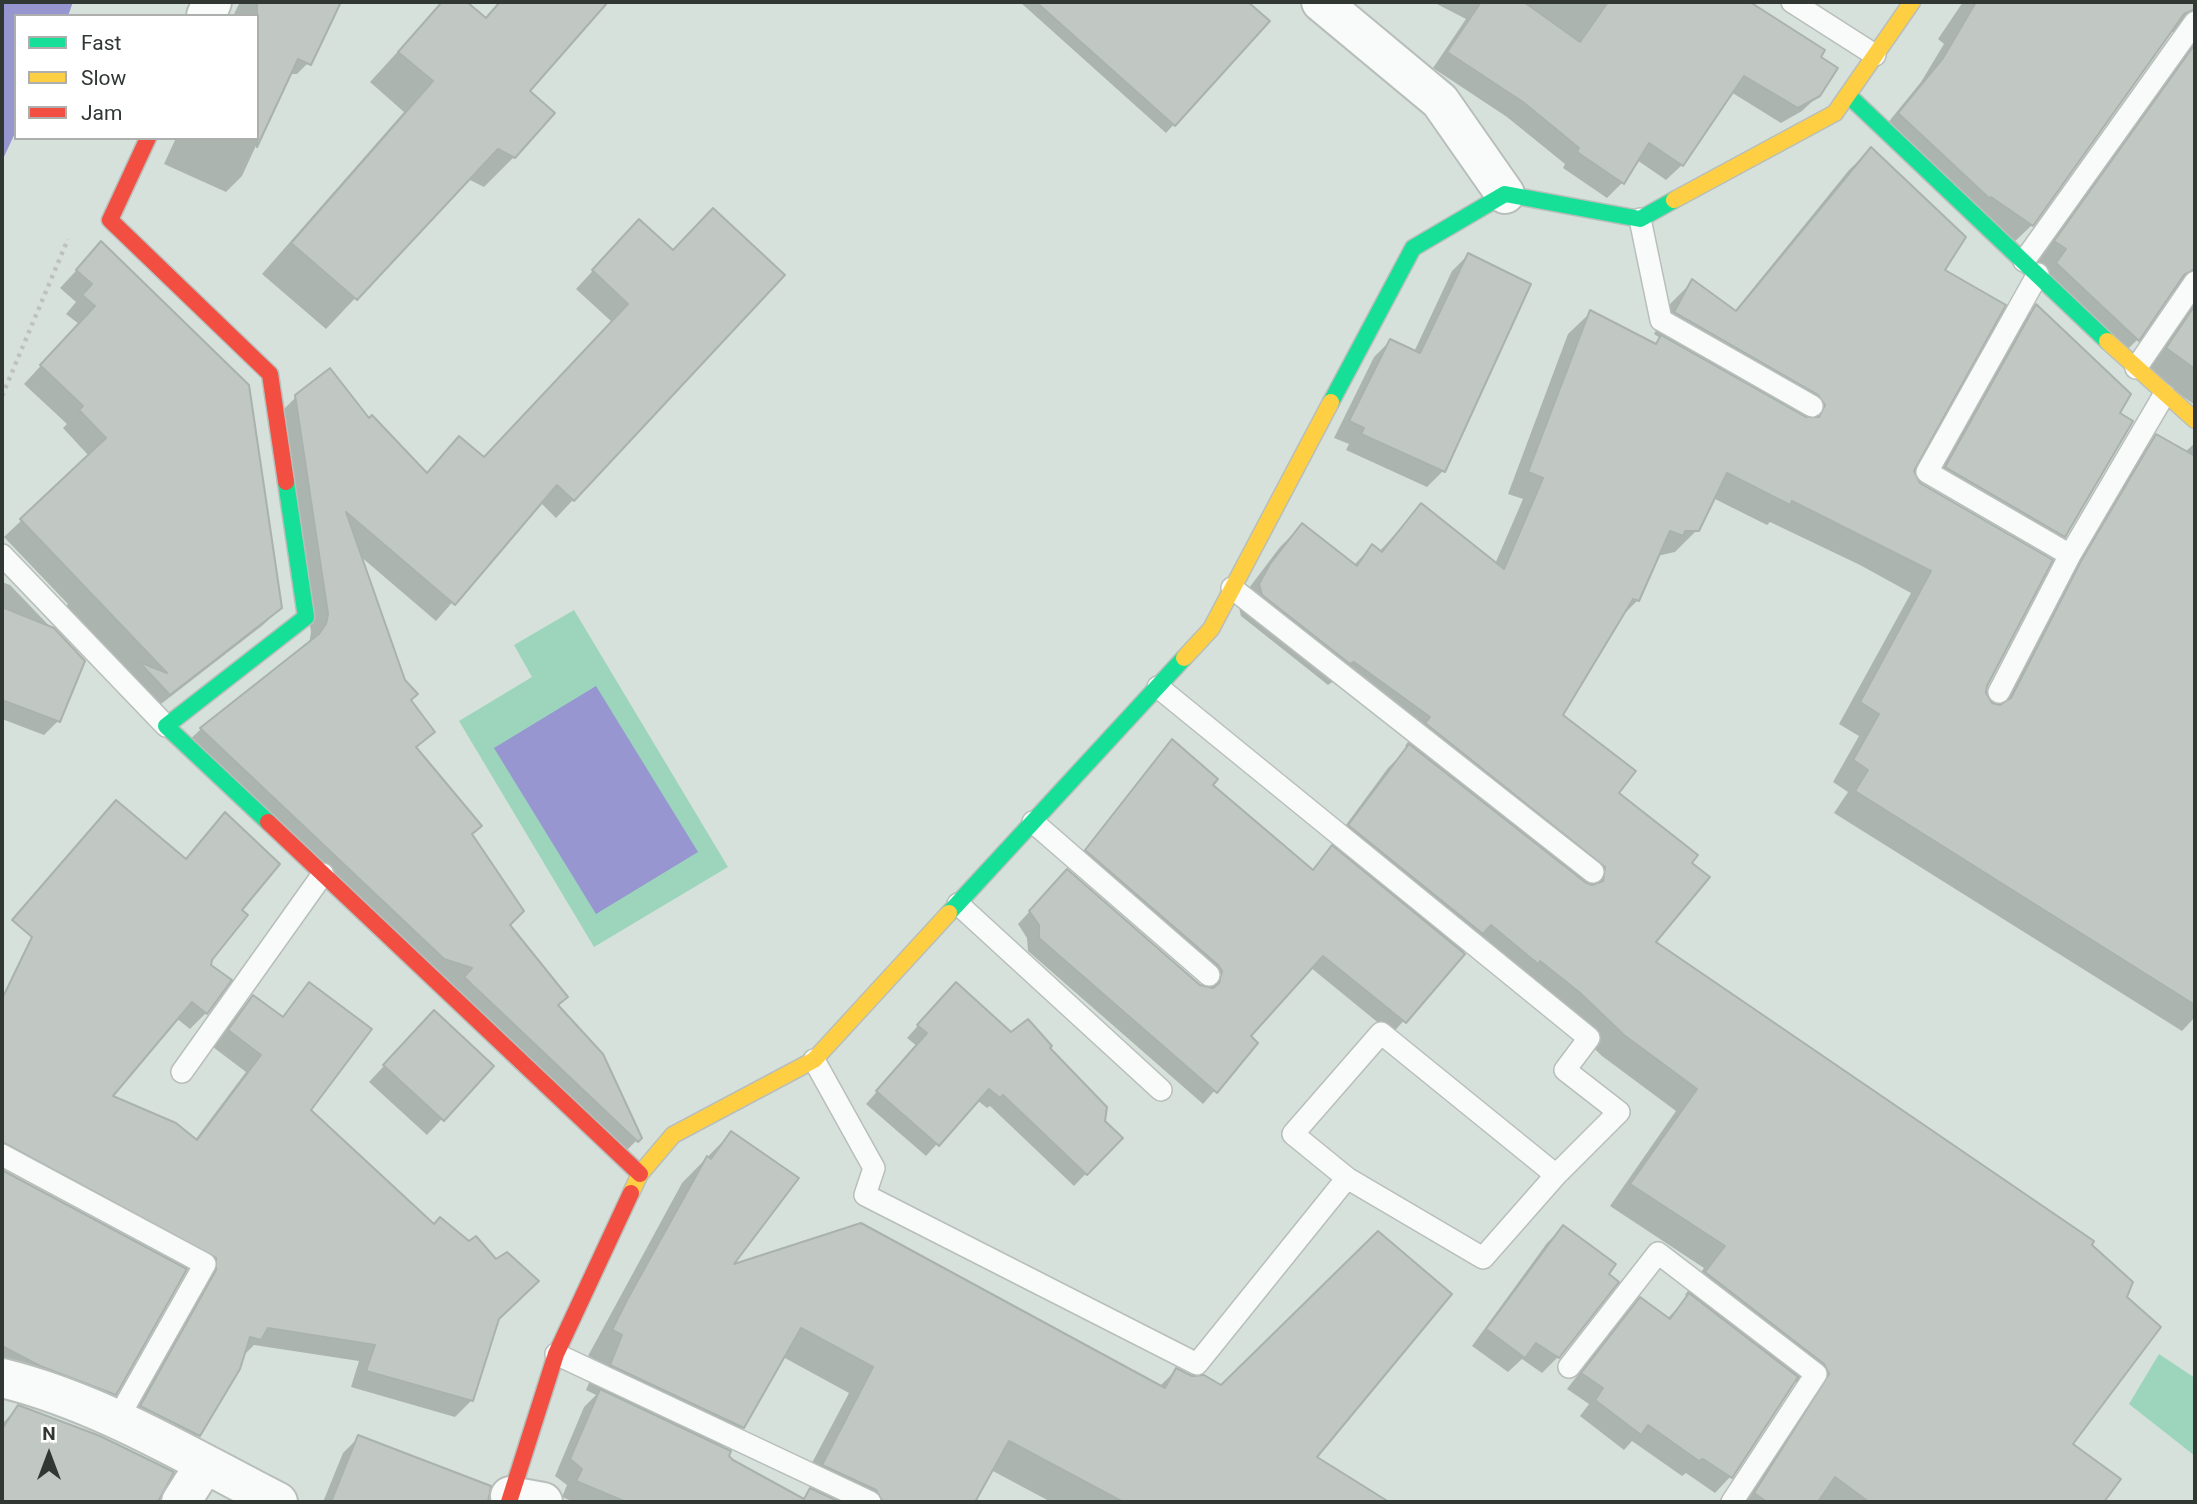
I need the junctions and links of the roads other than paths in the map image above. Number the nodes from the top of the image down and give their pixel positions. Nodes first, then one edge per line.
1 (1321, 2) edge
2 (1792, 2) edge
3 (1912, 2) edge
4 (2195, 22) edge
5 (1875, 55) junction
6 (1848, 94) junction
7 (147, 140) edge
8 (1505, 194) junction
9 (1640, 219) junction
10 (2031, 268) junction
11 (2195, 282) edge
12 (2136, 368) junction
13 (2164, 395) junction
14 (1812, 406) dead end
15 (2195, 420) edge
16 (2, 555) edge
17 (2070, 555) junction
18 (1232, 588) junction
19 (1158, 687) junction
20 (1998, 692) dead end
21 (166, 726) junction
22 (1033, 822) junction
23 (1592, 872) dead end
24 (323, 874) junction
25 (958, 904) junction
26 (1209, 975) dead end
27 (814, 1060) junction
28 (182, 1072) dead end
29 (1161, 1090) dead end
30 (2, 1155) edge
31 (640, 1174) junction
32 (1556, 1175) junction
33 (1347, 1178) junction
34 (556, 1354) junction
35 (1569, 1367) dead end
36 (2, 1378) edge
37 (118, 1418) junction
38 (205, 1464) junction
39 (521, 1500) edge
40 (181, 1502) edge
41 (278, 1502) edge
42 (870, 1502) edge
43 (1731, 1502) edge

1 - 8 street
2 - 5 lane
3 - 5 street
4 - 10 lane
5 - 6 street
6 - 9 street
6 - 10 street
7 - 21 street
8 - 9 street
8 - 18 street
9 - 14 lane
10 - 12 street
10 - 17 lane
11 - 12 lane
12 - 13 street
13 - 15 street
13 - 17 lane
16 - 21 lane
17 - 20 lane
18 - 19 street
18 - 23 lane
19 - 22 street
19 - 32 lane
21 - 24 street
22 - 25 street
22 - 26 lane
24 - 28 lane
24 - 31 street
25 - 27 street
25 - 29 lane
27 - 31 street
27 - 33 lane
30 - 37 lane
31 - 34 street
32 - 33 lane
32 - 33 lane
34 - 39 street
34 - 42 lane
35 - 43 lane
36 - 37 street
37 - 38 street
38 - 40 street
38 - 41 street

